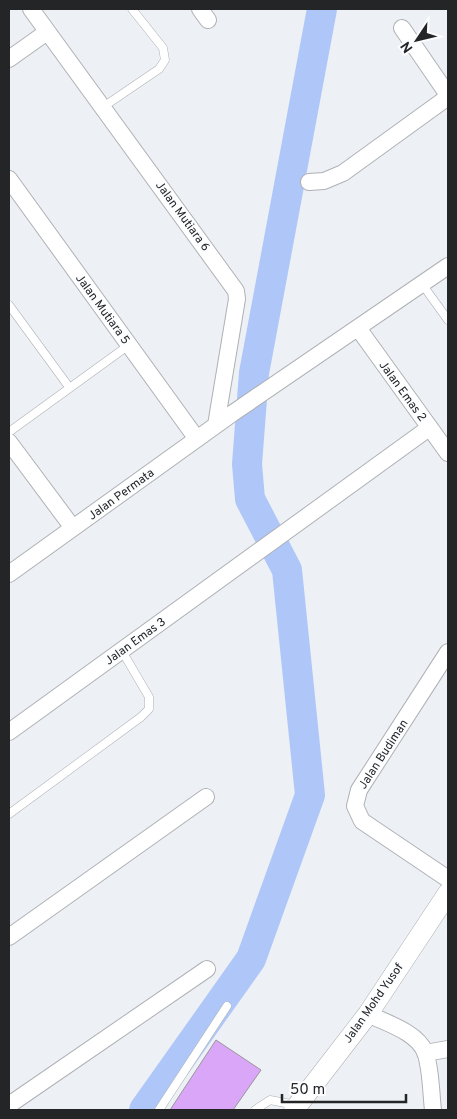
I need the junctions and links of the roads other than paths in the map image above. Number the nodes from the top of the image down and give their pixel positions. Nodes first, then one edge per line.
1 (31, 9) edge
2 (132, 9) edge
3 (402, 28) dead end
4 (48, 32) junction
5 (9, 59) edge
6 (448, 96) edge
7 (104, 107) junction
8 (9, 179) edge
9 (309, 182) dead end
10 (448, 266) edge
11 (422, 284) junction
12 (9, 305) edge
13 (448, 320) edge
14 (358, 328) junction
15 (129, 345) junction
16 (69, 387) junction
17 (216, 425) junction
18 (429, 428) junction
19 (9, 432) edge
20 (197, 439) junction
21 (9, 442) edge
22 (448, 453) edge
23 (73, 528) junction
24 (9, 574) edge
25 (122, 652) junction
26 (448, 652) edge
27 (9, 732) edge
28 (206, 797) dead end
29 (9, 814) edge
30 (448, 878) edge
31 (448, 893) edge
32 (9, 937) edge
33 (207, 969) dead end
34 (227, 1006) dead end
35 (368, 1014) junction
36 (448, 1049) edge
37 (425, 1052) junction
38 (9, 1105) edge
39 (296, 1108) edge
40 (159, 1110) edge
41 (255, 1110) edge
42 (434, 1110) edge

1 - 4 street, Jalan Mutiara 6
2 - 7 lane
3 - 6 street
4 - 5 street
4 - 7 street, Jalan Mutiara 6
6 - 9 street
7 - 17 street, Jalan Mutiara 6
8 - 15 street, Jalan Mutiara 5
10 - 11 street
11 - 13 lane
11 - 14 street
12 - 16 lane
14 - 17 street, Jalan Permata
14 - 18 street, Jalan Emas 2
15 - 16 lane
15 - 20 street, Jalan Mutiara 5
16 - 19 lane
17 - 20 street, Jalan Permata
18 - 22 street, Jalan Emas 2
18 - 25 street, Jalan Emas 3
20 - 23 street, Jalan Permata
21 - 23 street
23 - 24 street, Jalan Permata
25 - 27 street, Jalan Emas 3
25 - 29 lane
26 - 30 street, Jalan Budiman
28 - 32 street
31 - 35 street, Jalan Mohd Yusof
33 - 38 street
34 - 40 lane
35 - 37 street
35 - 39 street, Jalan Mohd Yusof
36 - 37 street
37 - 42 street
39 - 41 lane

